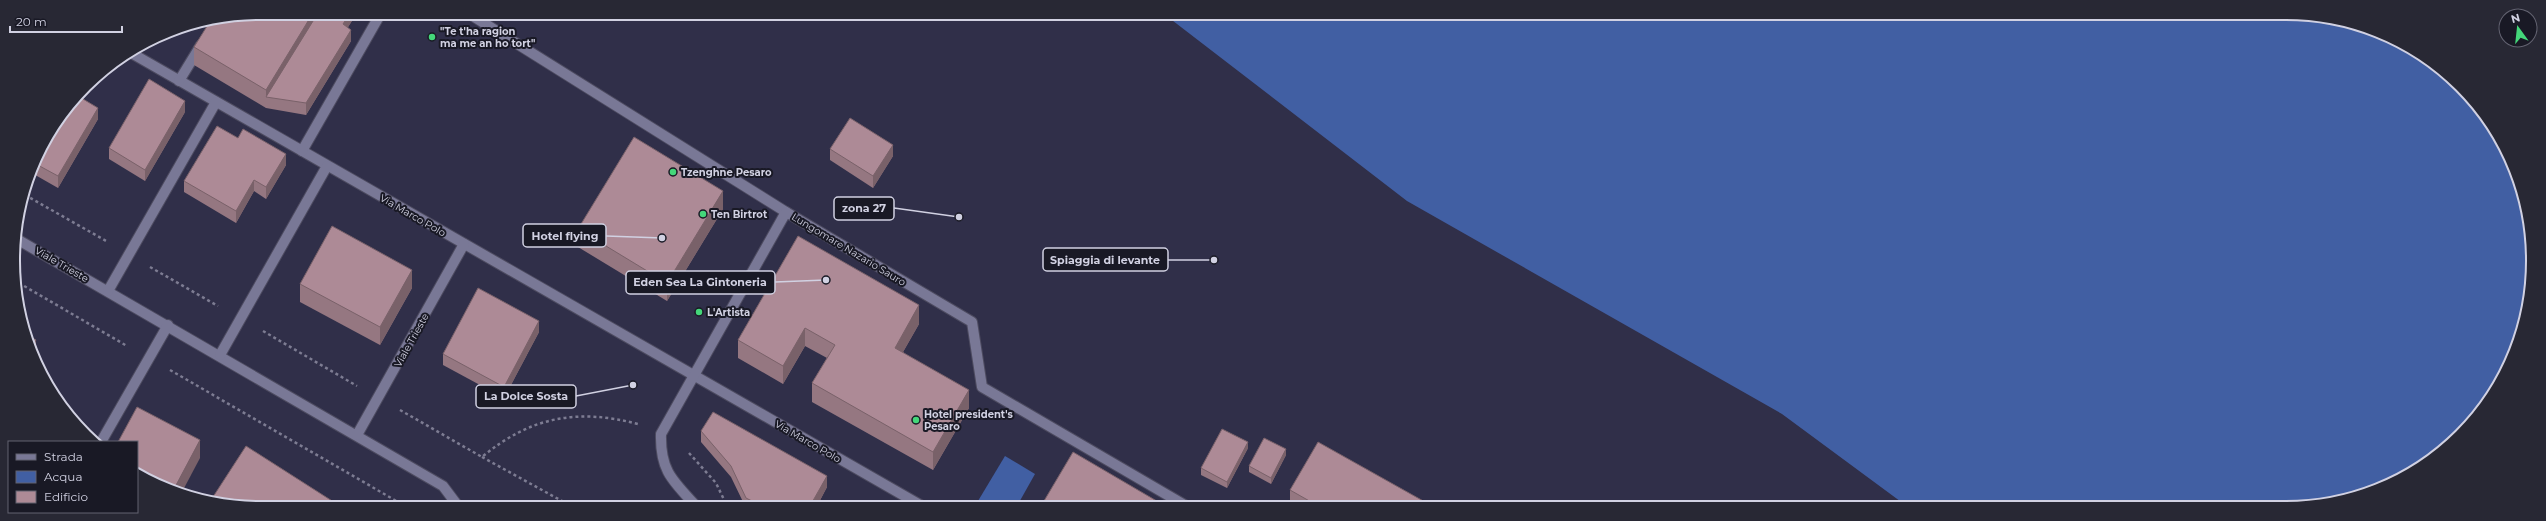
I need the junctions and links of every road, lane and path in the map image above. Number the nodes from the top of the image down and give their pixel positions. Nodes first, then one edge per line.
1 (377, 20) edge
2 (479, 20) edge
3 (206, 35) edge
4 (135, 56) edge
5 (179, 81) junction
6 (216, 102) junction
7 (302, 151) junction
8 (327, 166) junction
9 (786, 212) junction
10 (21, 242) edge
11 (464, 244) junction
12 (22, 284) edge
13 (108, 291) junction
14 (168, 325) junction
15 (220, 355) junction
16 (149, 358) junction
17 (694, 376) junction
18 (639, 424) dead end
19 (357, 436) junction
20 (102, 441) edge
21 (466, 448) dead end
22 (687, 451) dead end
23 (482, 457) junction
24 (397, 501) edge
25 (454, 501) edge
26 (562, 501) edge
27 (691, 501) edge
28 (725, 501) edge
29 (913, 501) edge
30 (1178, 501) edge

1 - 7 street
2 - 9 street, Lungomare Nazario Sauro
3 - 5 street
4 - 5 street, Via Marco Polo
5 - 6 street, Via Marco Polo
6 - 7 street, Via Marco Polo
6 - 13 street
7 - 8 street, Via Marco Polo
8 - 11 street, Via Marco Polo
8 - 15 street
9 - 17 street
9 - 30 street, Lungomare Nazario Sauro
10 - 13 street, Viale Trieste
11 - 17 street, Via Marco Polo
11 - 19 street, Viale Trieste
12 - 16 path
13 - 14 street, Viale Trieste
14 - 15 street, Viale Trieste
14 - 16 street
15 - 19 street, Viale Trieste
16 - 20 street
16 - 24 path
17 - 27 street
17 - 29 street, Via Marco Polo
18 - 23 path
19 - 25 street, Viale Trieste
21 - 23 path
22 - 28 path
23 - 26 path

